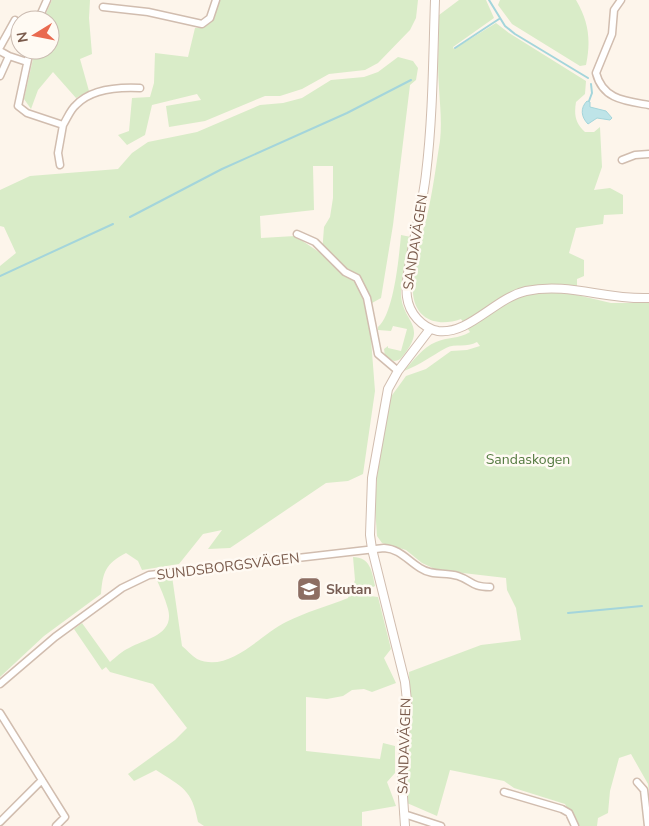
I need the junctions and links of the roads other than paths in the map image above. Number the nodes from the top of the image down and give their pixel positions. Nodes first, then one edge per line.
1 (216, 0) edge
2 (434, 0) edge
3 (621, 0) edge
4 (103, 7) dead end
5 (10, 30) edge
6 (0, 49) edge
7 (10, 56) joint
8 (21, 60) edge
9 (27, 62) joint
10 (0, 76) edge
11 (140, 88) dead end
12 (649, 105) edge
13 (63, 125) junction
14 (649, 154) edge
15 (622, 160) dead end
16 (60, 164) dead end
17 (297, 234) dead end
18 (649, 298) edge
19 (430, 329) junction
20 (398, 371) junction
21 (372, 549) junction
22 (490, 587) dead end
23 (0, 684) edge
24 (0, 713) edge
25 (42, 780) junction
26 (637, 782) dead end
27 (504, 792) dead end
28 (404, 814) junction
29 (0, 822) edge
30 (56, 826) edge
31 (405, 826) edge
32 (441, 826) edge
33 (575, 826) edge
34 (648, 826) edge

1 - 4 street
2 - 19 street, SANDAVÄGEN
3 - 12 street
5 - 6 street
6 - 7 street
7 - 10 street
8 - 9 street
9 - 13 street
11 - 13 street
13 - 16 street
14 - 15 street
17 - 20 street
18 - 19 street
19 - 20 street, SANDAVÄGEN
20 - 21 street, SANDAVÄGEN
21 - 22 street
21 - 23 street, SUNDSBORGSVÄGEN
21 - 28 street, SANDAVÄGEN
24 - 25 street
25 - 29 street
25 - 30 street
26 - 34 street
27 - 33 street
28 - 31 street, SANDAVÄGEN
28 - 32 street

